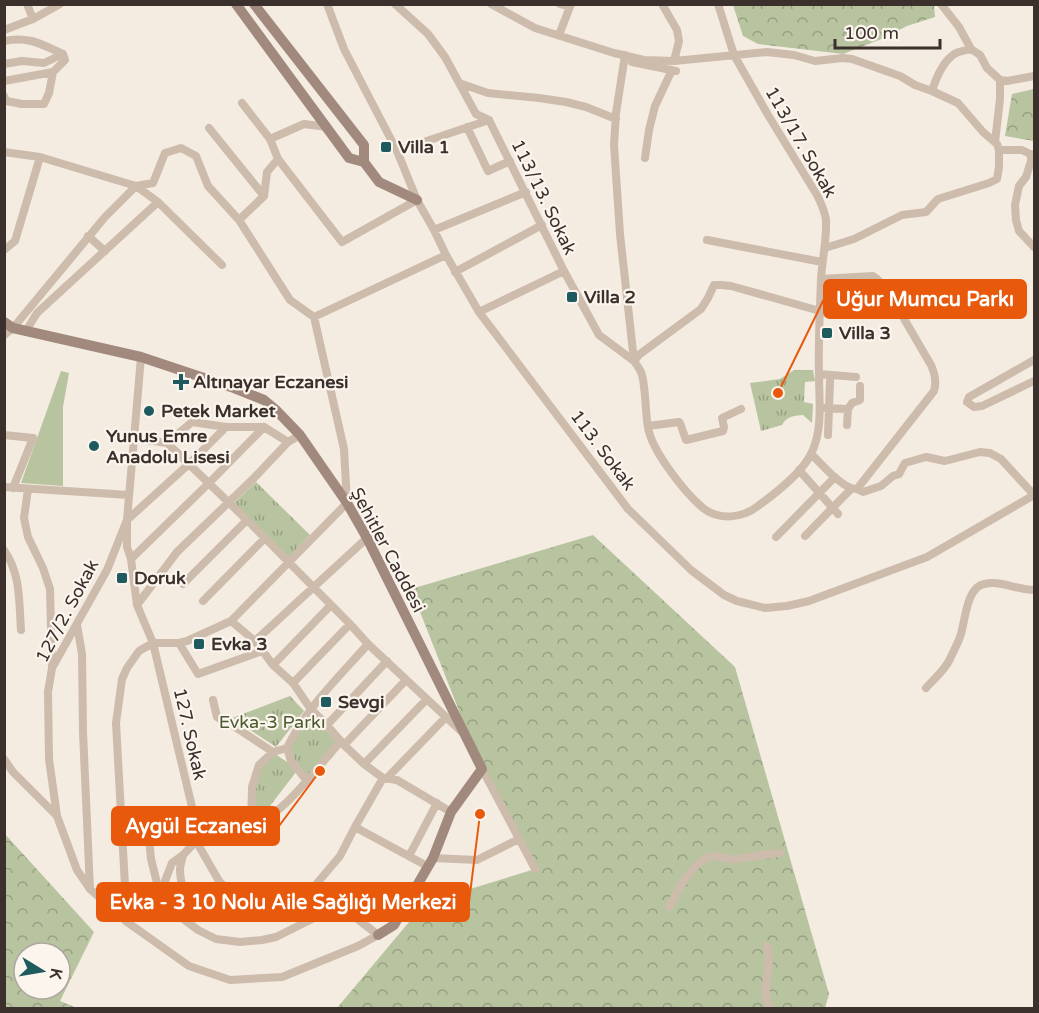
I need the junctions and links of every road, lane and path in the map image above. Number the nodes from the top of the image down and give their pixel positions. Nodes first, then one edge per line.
1 (27, 4) edge
2 (60, 4) edge
3 (236, 4) edge
4 (254, 4) edge
5 (327, 4) edge
6 (395, 4) edge
7 (491, 4) edge
8 (560, 4) edge
9 (662, 4) edge
10 (718, 4) edge
11 (940, 4) edge
12 (570, 6) edge
13 (33, 19) junction
14 (4, 30) edge
15 (279, 36) junction
16 (560, 36) junction
17 (4, 41) edge
18 (267, 46) junction
19 (971, 49) junction
20 (63, 54) junction
21 (734, 55) junction
22 (625, 58) junction
23 (674, 61) junction
24 (4, 64) edge
25 (53, 72) junction
26 (1035, 76) edge
27 (999, 80) junction
28 (4, 81) edge
29 (459, 83) junction
30 (932, 91) junction
31 (4, 96) edge
32 (242, 104) dead end
33 (616, 119) junction
34 (489, 120) junction
35 (327, 127) junction
36 (467, 127) junction
37 (209, 128) dead end
38 (270, 139) junction
39 (995, 142) junction
40 (999, 150) junction
41 (397, 151) junction
42 (4, 152) edge
43 (1033, 155) edge
44 (40, 157) junction
45 (645, 158) dead end
46 (278, 159) junction
47 (510, 161) junction
48 (364, 162) junction
49 (136, 186) junction
50 (526, 192) junction
51 (264, 196) junction
52 (417, 200) junction
53 (158, 202) junction
54 (239, 220) junction
55 (542, 225) junction
56 (434, 231) junction
57 (88, 236) junction
58 (707, 240) dead end
59 (1035, 247) edge
60 (825, 248) junction
61 (4, 250) edge
62 (105, 251) junction
63 (446, 255) junction
64 (822, 262) junction
65 (222, 265) dead end
66 (564, 271) junction
67 (455, 272) junction
68 (821, 279) junction
69 (820, 311) junction
70 (479, 312) junction
71 (314, 317) junction
72 (7, 328) edge
73 (26, 331) junction
74 (141, 357) junction
75 (1035, 360) edge
76 (634, 361) junction
77 (819, 374) junction
78 (855, 377) dead end
79 (830, 381) dead end
80 (1035, 381) edge
81 (860, 386) dead end
82 (819, 407) junction
83 (829, 408) junction
84 (848, 409) junction
85 (741, 410) dead end
86 (847, 425) dead end
87 (264, 426) junction
88 (648, 426) junction
89 (226, 427) junction
90 (4, 435) edge
91 (300, 435) junction
92 (828, 435) dead end
93 (134, 438) junction
94 (288, 442) junction
95 (167, 443) junction
96 (811, 454) junction
97 (190, 463) junction
98 (799, 470) junction
99 (835, 477) junction
100 (209, 483) junction
101 (9, 487) edge
102 (28, 489) junction
103 (854, 489) junction
104 (820, 493) junction
105 (129, 495) junction
106 (1034, 495) edge
107 (229, 502) junction
108 (347, 503) junction
109 (836, 511) junction
110 (127, 520) junction
111 (246, 520) junction
112 (805, 536) dead end
113 (776, 537) dead end
114 (264, 538) junction
115 (367, 538) junction
116 (4, 550) edge
117 (131, 559) junction
118 (289, 562) junction
119 (183, 584) dead end
120 (313, 588) junction
121 (1035, 590) edge
122 (202, 601) dead end
123 (137, 605) junction
124 (331, 605) junction
125 (231, 621) junction
126 (350, 624) junction
127 (77, 625) junction
128 (21, 630) dead end
129 (255, 641) junction
130 (153, 643) junction
131 (179, 643) junction
132 (368, 644) junction
133 (262, 651) junction
134 (387, 661) junction
135 (273, 665) junction
136 (52, 668) junction
137 (406, 680) junction
138 (293, 683) junction
139 (926, 688) dead end
140 (427, 699) junction
141 (213, 700) dead end
142 (310, 708) junction
143 (450, 717) junction
144 (327, 725) junction
145 (342, 743) junction
146 (287, 748) junction
147 (273, 752) junction
148 (4, 759) edge
149 (364, 764) junction
150 (482, 769) junction
151 (385, 778) junction
152 (307, 781) junction
153 (437, 803) junction
154 (451, 812) junction
155 (57, 816) junction
156 (251, 827) junction
157 (354, 827) junction
158 (196, 828) junction
159 (148, 829) dead end
160 (519, 839) junction
161 (196, 841) junction
162 (780, 853) dead end
163 (183, 855) junction
164 (410, 856) junction
165 (430, 862) junction
166 (535, 869) dead end
167 (313, 888) junction
168 (90, 889) junction
169 (170, 899) junction
170 (328, 907) junction
171 (669, 907) dead end
172 (198, 917) dead end
173 (127, 921) junction
174 (378, 935) junction
175 (767, 946) dead end
176 (770, 1008) edge

1 - 13 street
2 - 13 street
3 - 18 street
4 - 15 street
5 - 41 street, 113. Sokak
6 - 29 street, 113/13. Sokak
7 - 16 street
8 - 12 street
9 - 23 street
10 - 21 street, 113/17. Sokak
11 - 19 street
12 - 16 street
13 - 14 street
15 - 18 street
15 - 48 street
16 - 22 street
17 - 20 street
18 - 35 street
19 - 27 street
19 - 30 street
20 - 24 street
20 - 25 street
21 - 23 street
21 - 30 street
21 - 60 street, 113/17. Sokak
22 - 23 street
22 - 33 street
22 - 45 street
25 - 28 street
25 - 31 street
26 - 27 street
27 - 39 street
29 - 33 street
29 - 34 street, 113/13. Sokak
30 - 39 street
32 - 38 street
33 - 76 street
34 - 36 street
34 - 47 street, 113/13. Sokak
35 - 38 street
35 - 48 street
36 - 41 street
36 - 47 street
37 - 51 street
38 - 46 street
39 - 40 street
40 - 43 street
40 - 60 street
41 - 52 street, 113. Sokak
42 - 44 street
43 - 59 street
44 - 49 street
44 - 61 street
46 - 51 street
46 - 52 street
47 - 50 street, 113/13. Sokak
48 - 52 street
49 - 53 street
49 - 54 street
49 - 57 street
50 - 55 street, 113/13. Sokak
50 - 56 street
51 - 54 street
52 - 56 street, 113. Sokak
53 - 62 street
53 - 65 street
54 - 71 street
55 - 66 street, 113/13. Sokak
55 - 67 street
56 - 63 street, 113. Sokak
57 - 62 street
57 - 72 street
58 - 64 street
60 - 64 street, 113/17. Sokak
62 - 73 street
63 - 67 street, 113. Sokak
63 - 71 street
64 - 68 street, 113/17. Sokak
66 - 70 street
66 - 76 street, 113/13. Sokak
67 - 70 street, 113. Sokak
68 - 69 street, 113/17. Sokak
68 - 103 street
69 - 76 street
69 - 77 street, 113/17. Sokak
70 - 106 street, 113. Sokak
71 - 108 street
72 - 73 street, Şehitler Caddesi
73 - 74 street, Şehitler Caddesi
74 - 91 street, Şehitler Caddesi
74 - 93 street, 127. Sokak
75 - 80 street
76 - 88 street
77 - 78 street
77 - 82 street, 113/17. Sokak
79 - 83 street
81 - 84 street
82 - 83 street
82 - 96 street, 113/17. Sokak
83 - 84 street
83 - 92 street
84 - 86 street
85 - 88 street
87 - 89 street
87 - 94 street
87 - 100 street
88 - 98 street, 113/17. Sokak
89 - 95 street
89 - 97 street
90 - 101 street
91 - 94 street
91 - 108 street, Şehitler Caddesi
93 - 95 street
93 - 105 street, 127. Sokak
94 - 107 street
95 - 97 street
96 - 98 street, 113/17. Sokak
96 - 99 street
97 - 100 street
97 - 110 street
98 - 104 street
99 - 103 street
99 - 104 street
100 - 107 street
100 - 117 street
101 - 102 street
102 - 105 street
102 - 136 street
103 - 106 street
103 - 109 street
104 - 109 street
104 - 113 street
105 - 110 street, 127. Sokak
107 - 111 street
107 - 123 street
108 - 115 street, Şehitler Caddesi
108 - 118 street
109 - 112 street
110 - 117 street, 127. Sokak
110 - 127 street, 127/2. Sokak
111 - 114 street
111 - 119 street
114 - 118 street
114 - 122 street
115 - 120 street
115 - 143 street, Şehitler Caddesi
116 - 128 street
117 - 123 street, 127. Sokak
118 - 120 street
118 - 125 street
120 - 124 street
120 - 129 street
121 - 139 street
123 - 130 street, 127. Sokak
124 - 126 street
124 - 135 street
125 - 129 street
125 - 131 street
126 - 132 street
126 - 138 street
127 - 136 street, 127/2. Sokak
127 - 168 street
129 - 133 street
130 - 131 street
130 - 158 street, 127. Sokak
130 - 173 street
131 - 133 street
132 - 134 street
132 - 142 street
133 - 135 street
134 - 137 street
134 - 144 street
135 - 138 street
136 - 155 street, 127/2. Sokak
137 - 140 street
137 - 145 street
138 - 142 street
140 - 143 street
140 - 149 street
141 - 147 street
142 - 144 street
142 - 146 street
143 - 150 street, Şehitler Caddesi
143 - 151 street, 127. Sokak
144 - 145 street
145 - 149 street
145 - 152 street
146 - 147 street
146 - 152 street
147 - 156 street
148 - 155 street
149 - 151 street
150 - 154 street
150 - 160 street
151 - 153 street
151 - 157 street, 127. Sokak
152 - 156 street
153 - 154 street
153 - 164 street
154 - 165 street
155 - 168 street, 127/2. Sokak
156 - 158 street
157 - 164 street
157 - 167 street, 127. Sokak
158 - 161 street, 127. Sokak
159 - 169 street
160 - 165 street
160 - 166 street
161 - 163 street
161 - 167 street, 127. Sokak
162 - 171 street
163 - 169 street
163 - 172 street
164 - 165 street
165 - 174 street
167 - 170 street
168 - 173 street, 127/2. Sokak
169 - 170 street
170 - 174 street
173 - 174 street, 127/2. Sokak
175 - 176 street

